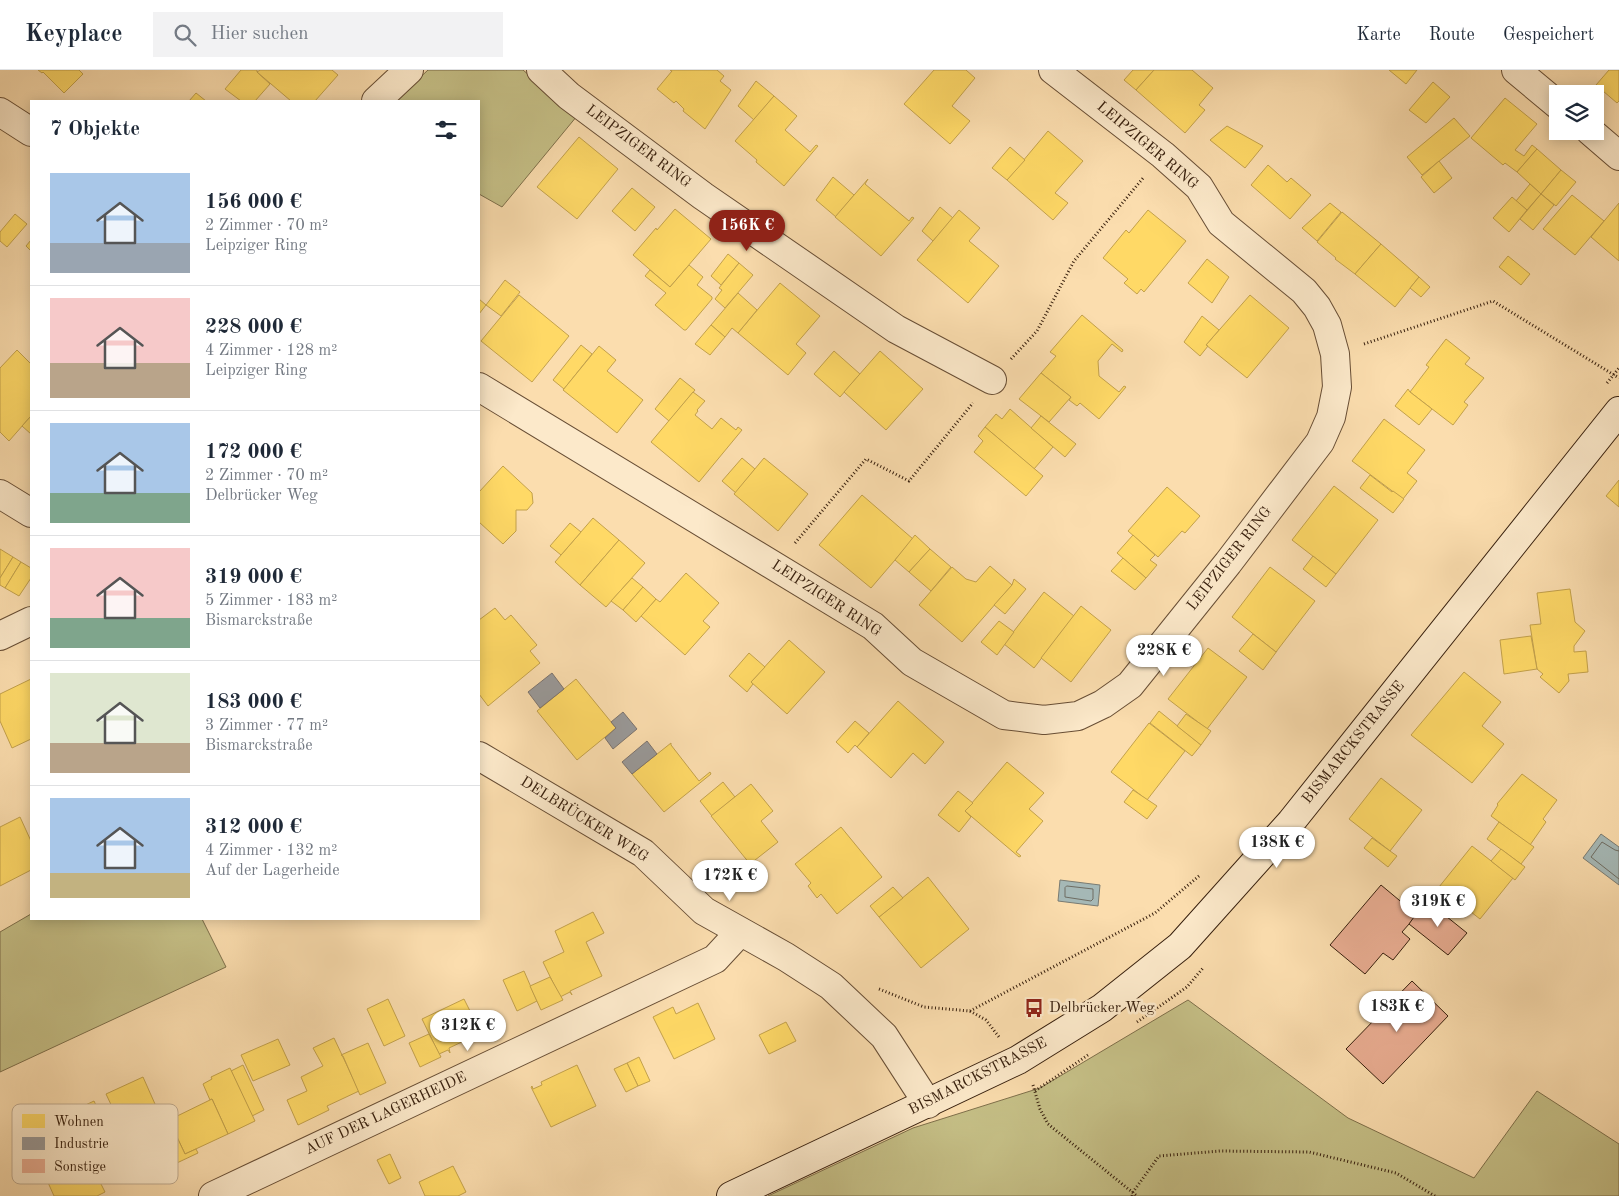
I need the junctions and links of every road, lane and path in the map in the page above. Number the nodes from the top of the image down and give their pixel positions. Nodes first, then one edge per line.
1 (409, 70) edge
2 (542, 70) edge
3 (1053, 70) edge
4 (1516, 70) edge
5 (1549, 97) edge
6 (377, 100) edge
7 (0, 112) edge
8 (30, 131) edge
9 (1600, 140) edge
10 (1619, 156) edge
11 (1335, 354) junction
12 (1619, 368) edge
13 (1614, 374) junction
14 (1619, 378) edge
15 (992, 380) dead end
16 (480, 388) edge
17 (1601, 390) dead end
18 (1619, 411) edge
19 (0, 494) edge
20 (30, 512) edge
21 (30, 621) edge
22 (0, 636) edge
23 (480, 757) edge
24 (1205, 871) dead end
25 (740, 932) junction
26 (874, 986) dead end
27 (970, 1011) junction
28 (1018, 1060) junction
29 (928, 1104) junction
30 (1132, 1194) edge
31 (213, 1196) edge
32 (731, 1196) edge
33 (1137, 1196) edge
34 (1435, 1196) edge

1 - 6 street
2 - 15 street, LEIPZIGER RING
3 - 11 street, LEIPZIGER RING
4 - 5 street
7 - 8 street
9 - 10 street
11 - 13 path
11 - 16 street, LEIPZIGER RING
12 - 13 path
13 - 14 path
13 - 17 path
18 - 28 street, BISMARCKSTRASSE
19 - 20 street
21 - 22 street
23 - 25 street, DELBRÜCKER WEG
24 - 27 path
25 - 29 street, DELBRÜCKER WEG
25 - 31 street, AUF DER LAGERHEIDE
26 - 27 path
27 - 28 path
28 - 29 street, BISMARCKSTRASSE
28 - 30 path
29 - 32 street, BISMARCKSTRASSE
30 - 33 path
30 - 34 path

